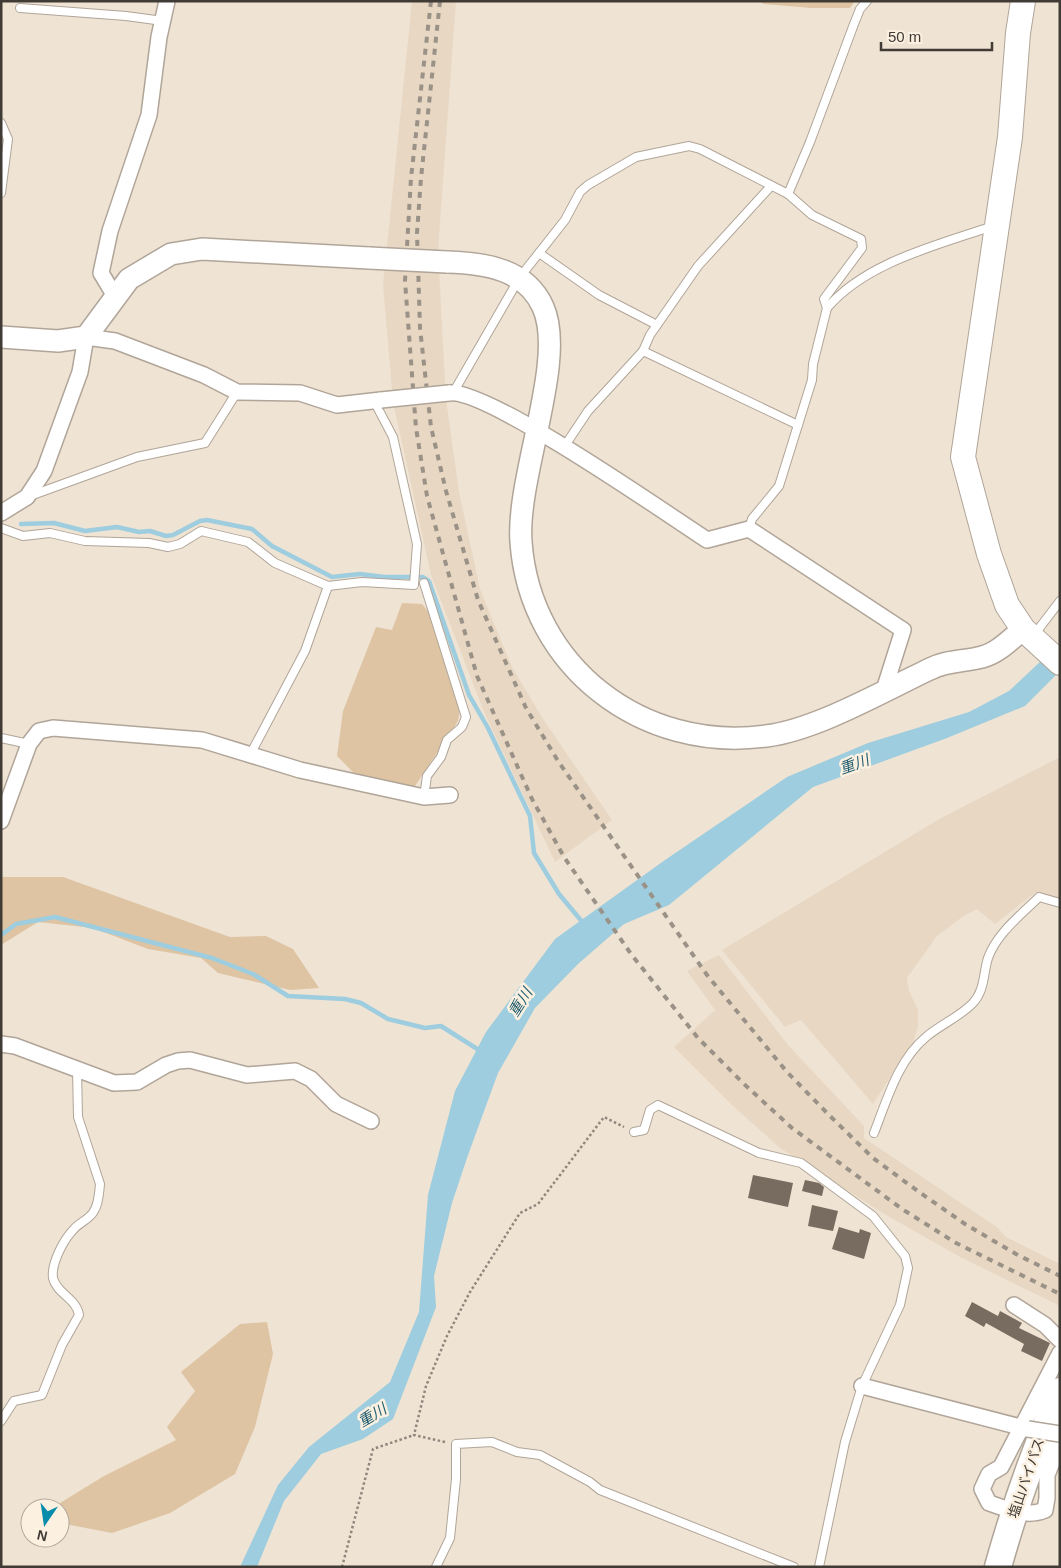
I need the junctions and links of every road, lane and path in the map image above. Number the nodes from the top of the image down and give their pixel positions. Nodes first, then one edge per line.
1 (168, 1) edge
2 (867, 1) edge
3 (1022, 1) edge
4 (20, 8) dead end
5 (163, 21) junction
6 (1, 123) edge
7 (772, 186) junction
8 (1, 193) edge
9 (788, 194) junction
10 (998, 225) junction
11 (539, 253) junction
12 (520, 277) junction
13 (116, 298) junction
14 (827, 308) junction
15 (657, 325) junction
16 (86, 336) junction
17 (1, 337) edge
18 (643, 351) junction
19 (237, 392) junction
20 (452, 393) junction
21 (377, 401) junction
22 (798, 425) junction
23 (536, 430) junction
24 (564, 447) junction
25 (27, 497) junction
26 (1, 514) edge
27 (1, 528) edge
28 (749, 529) junction
29 (424, 583) dead end
30 (328, 586) junction
31 (1060, 601) edge
32 (1031, 637) junction
33 (1060, 663) edge
34 (884, 690) junction
35 (1, 738) edge
36 (29, 744) junction
37 (250, 755) junction
38 (450, 795) dead end
39 (424, 797) junction
40 (1, 821) edge
41 (1060, 903) edge
42 (1, 1044) edge
43 (78, 1069) junction
44 (371, 1121) dead end
45 (634, 1132) joint
46 (874, 1133) dead end
47 (1014, 1305) dead end
48 (1060, 1340) edge
49 (1060, 1353) edge
50 (862, 1386) junction
51 (1060, 1391) edge
52 (1, 1422) edge
53 (1025, 1428) junction
54 (1060, 1434) edge
55 (414, 1435) junction
56 (1060, 1442) edge
57 (456, 1444) junction
58 (1013, 1511) junction
59 (342, 1567) edge
60 (436, 1567) edge
61 (794, 1567) edge
62 (819, 1567) edge
63 (998, 1567) edge

1 - 5 street
2 - 9 lane
3 - 10 main road
4 - 5 lane
5 - 13 street
6 - 8 lane
7 - 9 lane
7 - 11 lane
7 - 15 lane
9 - 14 lane
10 - 14 lane
10 - 32 main road
11 - 12 lane
11 - 15 lane
12 - 13 street, bridge
12 - 20 lane
12 - 23 street
13 - 16 street
14 - 22 lane
15 - 18 lane
16 - 17 street
16 - 19 street
16 - 25 street
18 - 22 lane
18 - 24 lane
19 - 21 street
19 - 25 lane
20 - 21 street, bridge
20 - 23 street
21 - 30 lane
22 - 28 lane
23 - 24 street
23 - 34 street
24 - 28 street
25 - 26 street
27 - 30 lane
28 - 34 street
29 - 39 lane
30 - 37 lane
31 - 32 lane
32 - 33 main road
32 - 34 street
35 - 36 lane
36 - 37 street
36 - 40 street
37 - 39 street
38 - 39 street
41 - 46 lane
42 - 43 street
43 - 44 street
43 - 52 lane
45 - 50 lane
45 - 55 path
47 - 48 street
49 - 53 street
50 - 53 street
50 - 62 lane
51 - 58 highway, 塩山バイパス
53 - 54 street, bridge
53 - 58 street
55 - 57 path
55 - 59 path
56 - 58 street
57 - 60 lane
57 - 61 lane
58 - 63 highway, 塩山バイパス

